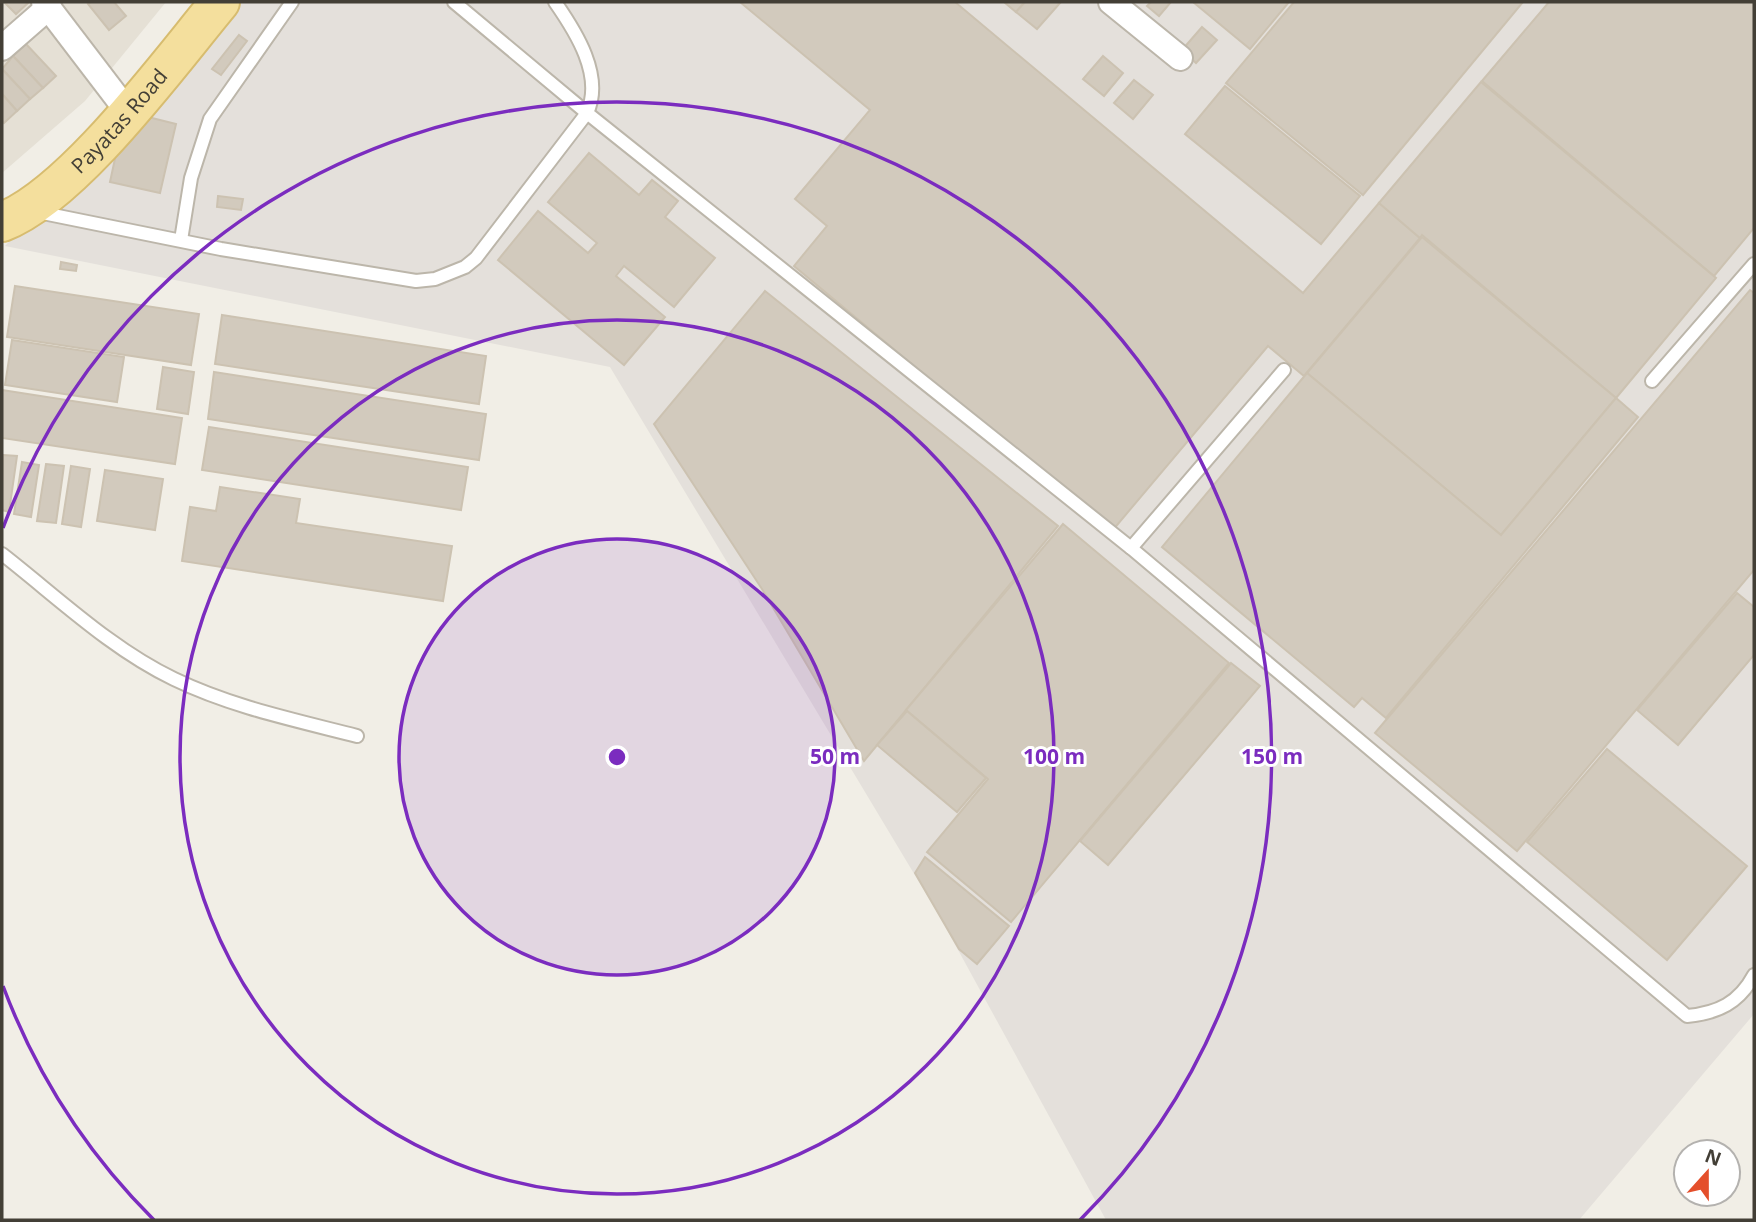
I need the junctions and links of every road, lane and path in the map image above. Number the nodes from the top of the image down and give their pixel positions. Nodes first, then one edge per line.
1 (220, 2) edge
2 (292, 2) edge
3 (454, 2) edge
4 (555, 2) edge
5 (1111, 2) edge
6 (46, 5) edge
7 (2, 48) edge
8 (1180, 58) dead end
9 (128, 112) junction
10 (587, 113) junction
11 (15, 216) edge
12 (181, 240) junction
13 (1754, 264) edge
14 (1284, 370) dead end
15 (1652, 380) dead end
16 (1131, 548) junction
17 (2, 554) edge
18 (357, 736) dead end
19 (1754, 975) edge

1 - 9 main road, Payatas Road
2 - 12 lane
3 - 10 lane
4 - 10 lane
5 - 8 street
6 - 7 street
6 - 9 street
9 - 11 main road, Payatas Road
10 - 12 lane
10 - 16 lane
11 - 12 lane
13 - 15 lane
14 - 16 lane
16 - 19 lane
17 - 18 lane

